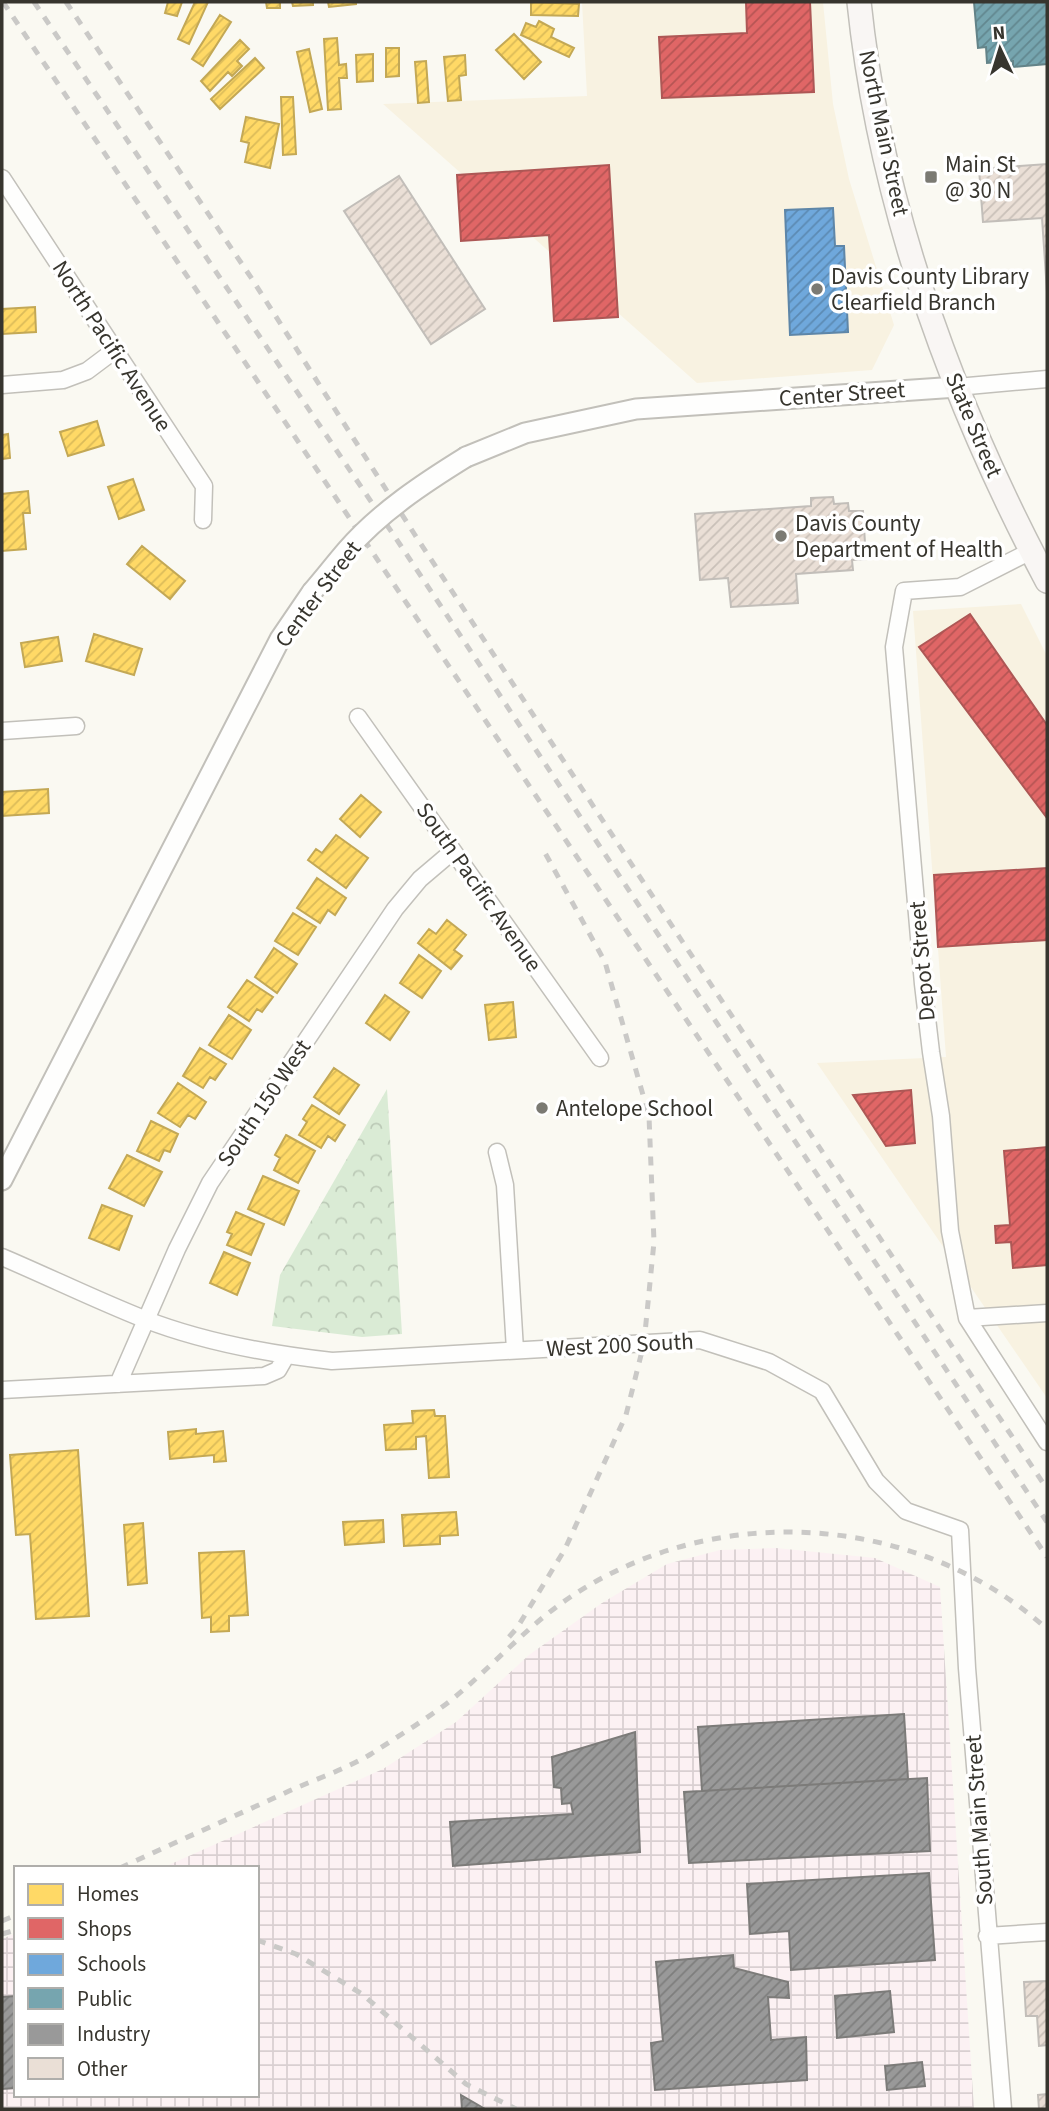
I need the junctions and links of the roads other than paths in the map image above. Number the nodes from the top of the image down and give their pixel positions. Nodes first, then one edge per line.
1 (859, 2) edge
2 (2, 178) edge
3 (914, 264) joint
4 (115, 349) junction
5 (1047, 379) edge
6 (2, 385) edge
7 (957, 387) junction
8 (203, 520) dead end
9 (1031, 551) junction
10 (1047, 581) edge
11 (358, 718) dead end
12 (76, 726) dead end
13 (2, 731) edge
14 (453, 851) junction
15 (600, 1058) dead end
16 (497, 1152) dead end
17 (2, 1180) edge
18 (2, 1257) edge
19 (1047, 1313) edge
20 (967, 1318) junction
21 (146, 1320) junction
22 (515, 1350) junction
23 (286, 1356) junction
24 (118, 1384) junction
25 (2, 1390) edge
26 (1047, 1442) edge
27 (960, 1530) joint
28 (1047, 1932) edge
29 (988, 1936) junction
30 (1003, 2109) edge

1 - 3 main road, North Main Street
2 - 4 street, North Pacific Avenue
3 - 7 main road, State Street
4 - 6 street
4 - 8 street, North Pacific Avenue
5 - 7 street, Center Street
7 - 9 main road, State Street
7 - 17 street, Center Street, bridge
9 - 10 main road, State Street
9 - 20 street, Depot Street
11 - 14 street, South Pacific Avenue
12 - 13 street
14 - 15 street, South Pacific Avenue
14 - 21 street, South 150 West
16 - 22 street
18 - 21 street, West 200 South
19 - 20 street
20 - 26 street, Depot Street
21 - 23 street, West 200 South
21 - 24 street, South 150 West
22 - 23 street, West 200 South
22 - 27 street, West 200 South
23 - 24 street
24 - 25 street
27 - 29 street, South Main Street
28 - 29 street
29 - 30 street, South Main Street

